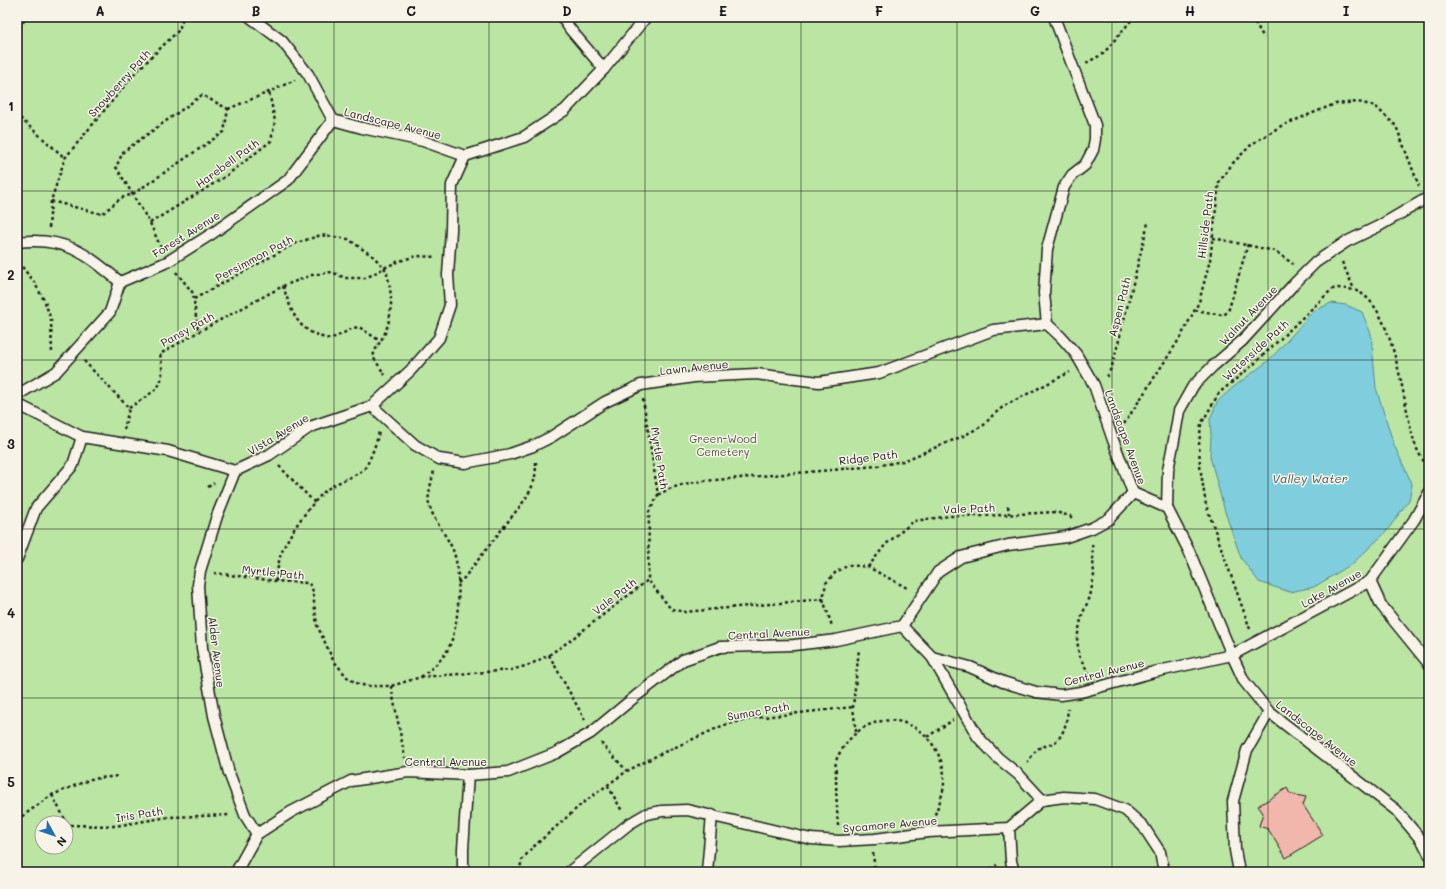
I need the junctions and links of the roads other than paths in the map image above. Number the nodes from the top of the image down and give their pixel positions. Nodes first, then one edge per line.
1 (250, 17) edge
2 (562, 17) edge
3 (646, 17) edge
4 (1054, 17) edge
5 (604, 69) junction
6 (333, 120) junction
7 (465, 156) junction
8 (1426, 198) edge
9 (17, 242) edge
10 (120, 282) junction
11 (1047, 324) junction
12 (17, 395) edge
13 (17, 404) edge
14 (372, 406) junction
15 (82, 437) junction
16 (235, 471) junction
17 (1133, 493) junction
18 (1429, 493) edge
19 (1167, 508) junction
20 (17, 559) edge
21 (1370, 581) junction
22 (902, 626) junction
23 (1232, 655) junction
24 (932, 657) junction
25 (1429, 664) edge
26 (1269, 712) junction
27 (468, 775) junction
28 (1042, 800) junction
29 (712, 815) junction
30 (1009, 828) junction
31 (257, 834) junction
32 (1429, 854) edge
33 (236, 872) edge
34 (463, 872) edge
35 (569, 872) edge
36 (707, 872) edge
37 (1014, 872) edge
38 (1164, 872) edge
39 (1239, 872) edge

1 - 6 lane, Landscape Avenue
2 - 5 lane
3 - 5 lane
4 - 11 lane
5 - 7 lane
6 - 7 lane, Landscape Avenue
6 - 10 lane, Forest Avenue
7 - 14 lane, Vista Avenue
8 - 19 lane, Walnut Avenue
9 - 10 lane
10 - 12 lane
11 - 14 lane, Lawn Avenue
11 - 17 lane, Landscape Avenue
13 - 15 lane
14 - 16 lane, Vista Avenue
15 - 16 lane
15 - 20 lane
16 - 31 lane, Alder Avenue
17 - 19 lane, Landscape Avenue
17 - 22 lane
18 - 21 lane, Lake Avenue
19 - 23 lane, Landscape Avenue
21 - 23 lane, Lake Avenue
21 - 25 lane
22 - 24 lane
22 - 27 lane, Central Avenue
23 - 24 lane, Central Avenue
23 - 26 lane, Landscape Avenue
24 - 28 lane
26 - 32 lane, Landscape Avenue
26 - 39 lane
27 - 31 lane, Central Avenue
27 - 34 lane
28 - 30 lane
28 - 38 lane
29 - 30 lane, Sycamore Avenue
29 - 35 lane, Sycamore Avenue
29 - 36 lane
30 - 37 lane
31 - 33 lane, Central Avenue

